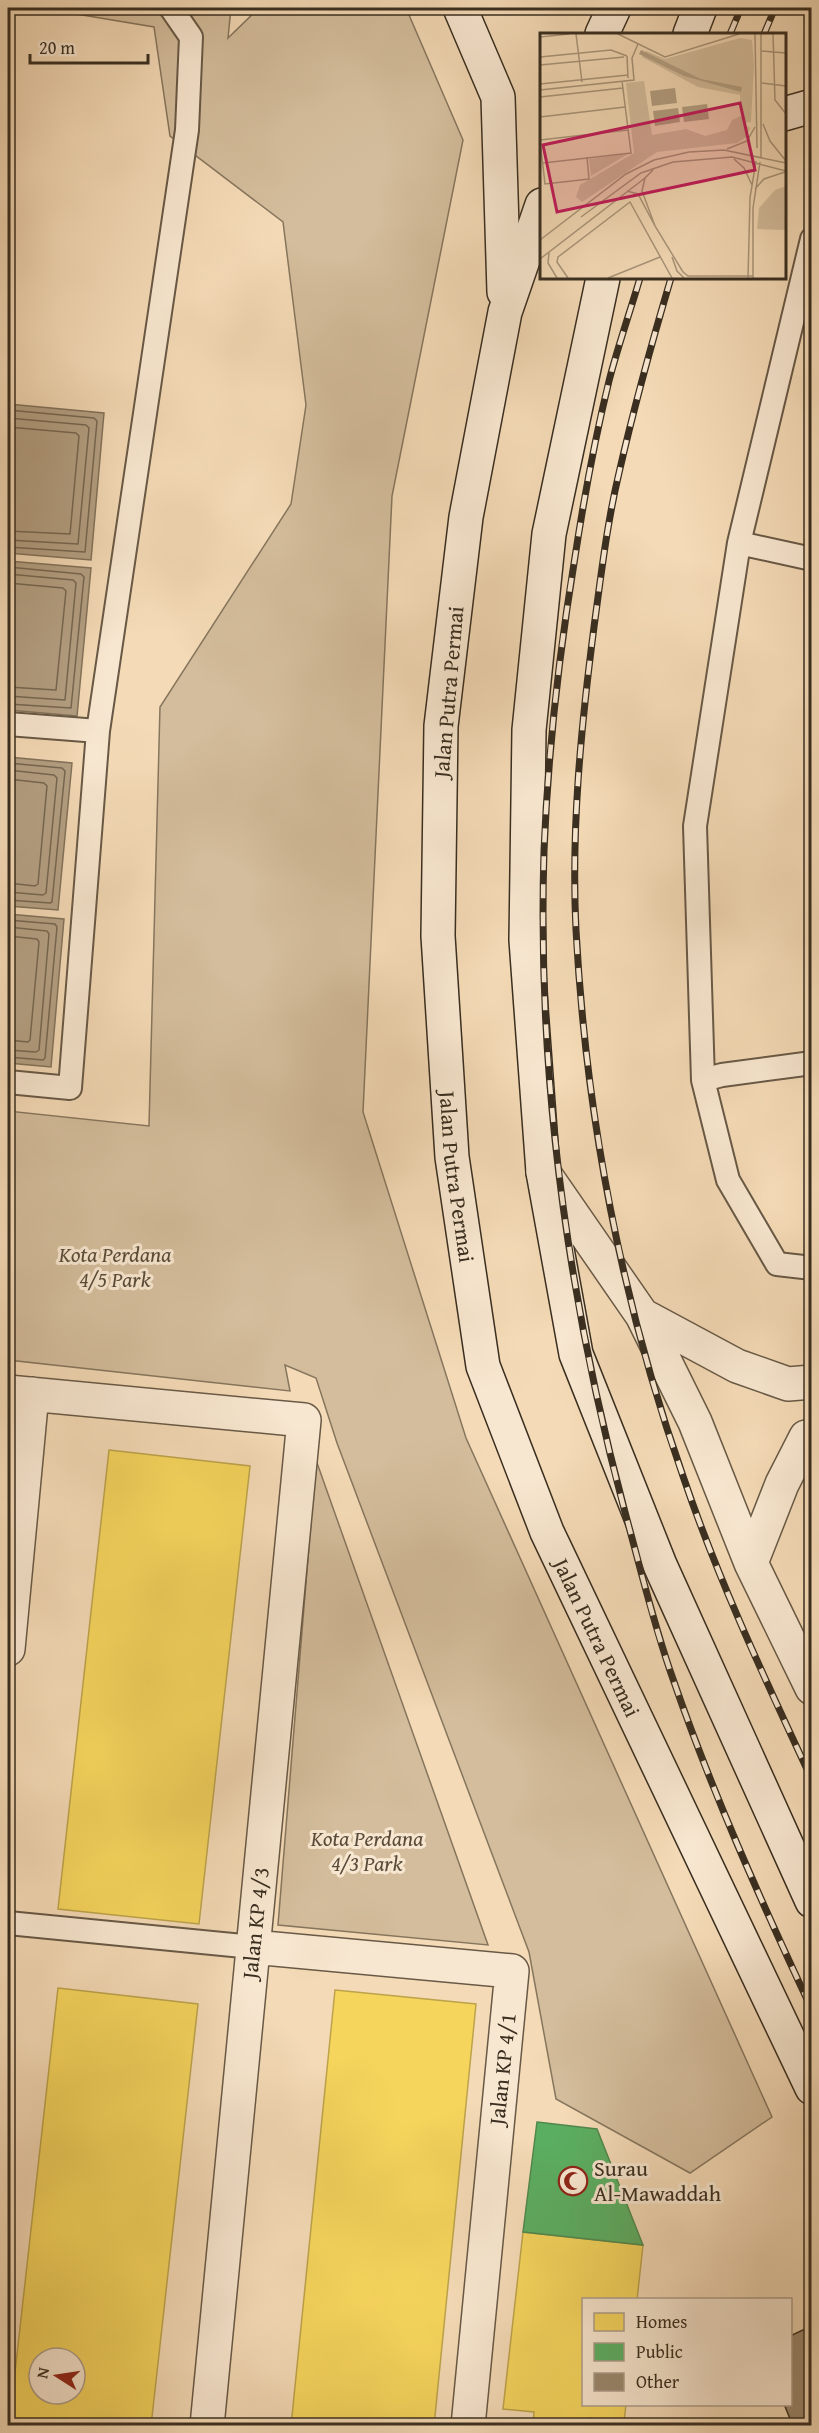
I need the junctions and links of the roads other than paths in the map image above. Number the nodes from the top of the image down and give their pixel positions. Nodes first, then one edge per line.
1 (171, 8) edge
2 (460, 8) edge
3 (614, 8) edge
4 (700, 8) edge
5 (602, 33) edge
6 (690, 33) edge
7 (812, 106) edge
8 (786, 113) edge
9 (540, 211) edge
10 (812, 238) edge
11 (603, 279) edge
12 (505, 312) junction
13 (739, 543) junction
14 (812, 559) edge
15 (8, 724) edge
16 (98, 731) junction
17 (812, 1063) edge
18 (712, 1077) junction
19 (8, 1082) edge
20 (543, 1172) junction
21 (812, 1268) edge
22 (642, 1315) junction
23 (812, 1382) edge
24 (20, 1393) edge
25 (812, 1436) edge
26 (752, 1563) junction
27 (8, 1649) edge
28 (812, 1688) edge
29 (812, 1901) edge
30 (8, 1923) edge
31 (253, 1947) junction
32 (812, 2088) edge
33 (207, 2426) edge
34 (468, 2426) edge

1 - 16 lane
2 - 12 main road
3 - 5 main road
4 - 6 main road
7 - 8 main road
9 - 12 main road, Jalan Putra Permai
10 - 13 lane
11 - 20 main road
12 - 32 main road, Jalan Putra Permai
13 - 14 lane
13 - 18 lane
15 - 16 lane
16 - 19 lane
17 - 18 lane
18 - 21 lane
20 - 22 main road
20 - 29 main road
22 - 23 main road
22 - 26 main road
24 - 27 main road
24 - 31 main road, Jalan KP 4/3
25 - 26 main road
26 - 28 main road
30 - 31 lane
31 - 33 main road, Jalan KP 4/3
31 - 34 main road, Jalan KP 4/1

